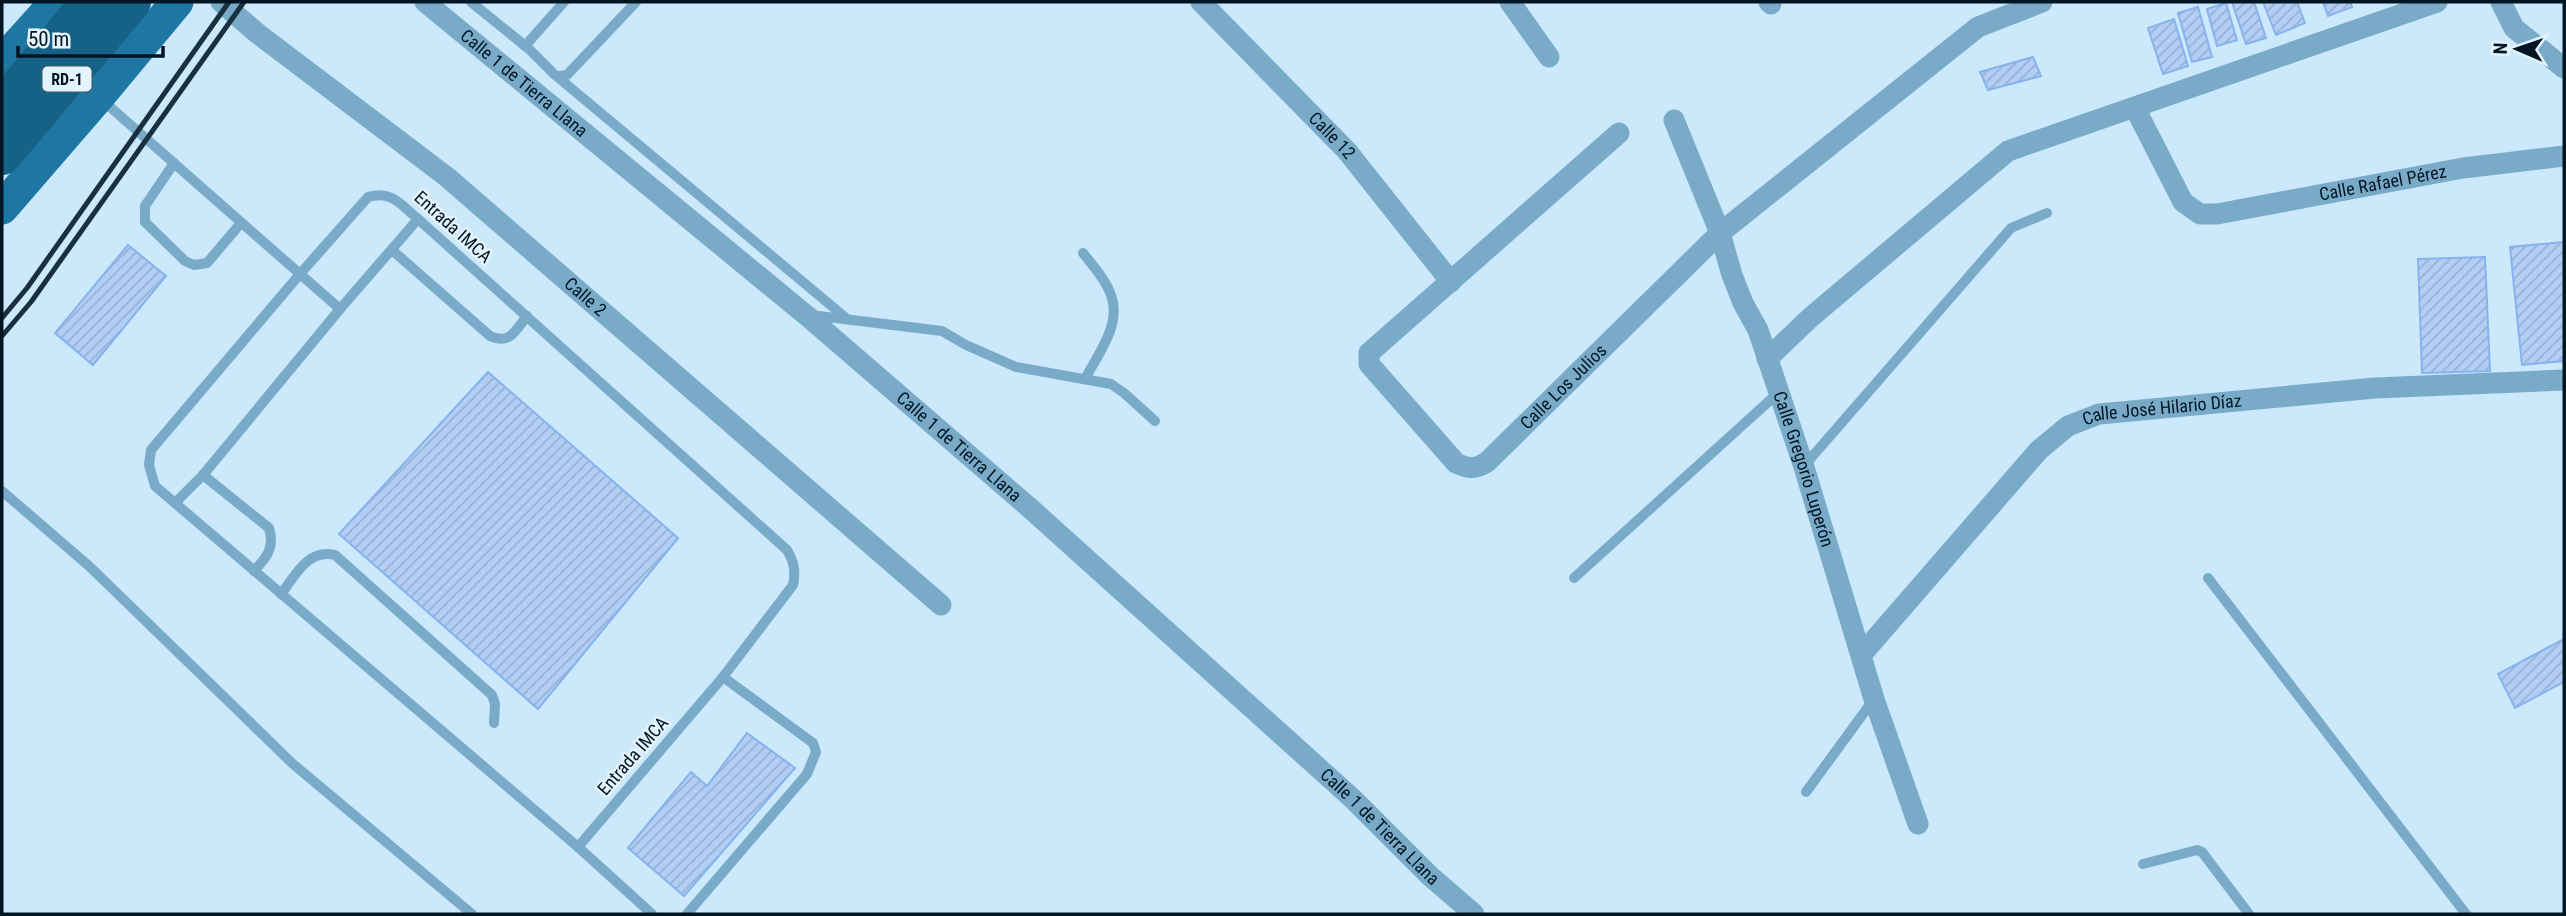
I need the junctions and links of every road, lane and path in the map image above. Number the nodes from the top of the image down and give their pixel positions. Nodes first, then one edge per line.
1 (56, 2) edge
2 (90, 2) edge
3 (132, 2) edge
4 (177, 2) edge
5 (220, 2) edge
6 (425, 2) edge
7 (471, 2) edge
8 (564, 2) edge
9 (636, 2) edge
10 (1201, 2) edge
11 (1510, 2) edge
12 (2042, 2) edge
13 (2437, 2) edge
14 (2501, 2) edge
15 (525, 46) junction
16 (1549, 57) dead end
17 (2, 62) edge
18 (2564, 68) edge
19 (559, 76) junction
20 (99, 97) junction
21 (2, 106) edge
22 (2135, 108) junction
23 (1674, 120) dead end
24 (1619, 133) dead end
25 (2, 156) edge
26 (2564, 156) edge
27 (174, 163) junction
28 (2, 208) edge
29 (2047, 213) dead end
30 (418, 219) junction
31 (242, 223) junction
32 (1720, 233) junction
33 (392, 250) junction
34 (1083, 253) dead end
35 (300, 275) junction
36 (1451, 282) junction
37 (340, 309) junction
38 (805, 314) junction
39 (527, 317) junction
40 (846, 318) junction
41 (1767, 359) junction
42 (1085, 379) junction
43 (2564, 380) edge
44 (1778, 393) junction
45 (1154, 421) dead end
46 (1804, 467) junction
47 (203, 475) junction
48 (2, 491) edge
49 (175, 503) junction
50 (254, 571) junction
51 (1574, 578) dead end
52 (2208, 578) dead end
53 (281, 594) junction
54 (941, 605) dead end
55 (1862, 654) junction
56 (723, 677) junction
57 (1874, 699) junction
58 (494, 723) dead end
59 (1806, 792) dead end
60 (1918, 824) dead end
61 (578, 847) junction
62 (2143, 864) dead end
63 (472, 914) edge
64 (652, 914) edge
65 (687, 914) edge
66 (1474, 914) edge
67 (2249, 914) edge
68 (2466, 914) edge

1 - 17 main road
2 - 21 highway, RD-1
3 - 25 highway, RD-1
4 - 20 main road
5 - 54 street, Calle 2
6 - 38 street, Calle 1 de Tierra Llana
7 - 15 lane
8 - 15 lane
9 - 19 lane
10 - 36 street, Calle 12
11 - 16 street
12 - 32 street, Calle Los Julios
13 - 22 street
14 - 18 street
15 - 19 lane
19 - 40 lane
20 - 27 lane
20 - 28 main road
22 - 26 street, Calle Rafael Pérez
22 - 41 street
23 - 32 street, Calle Gregorio Luperón
24 - 36 street, Calle Los Julios
27 - 31 lane
27 - 31 lane
29 - 46 lane
30 - 33 lane
30 - 35 lane, Entrada IMCA
30 - 39 lane, Entrada IMCA
31 - 35 lane
32 - 36 street, Calle Los Julios
32 - 41 street, Calle Gregorio Luperón
33 - 37 lane
33 - 39 lane
34 - 42 lane
35 - 37 lane
35 - 49 lane, Entrada IMCA
37 - 47 lane
38 - 40 lane
38 - 66 street, Calle 1 de Tierra Llana
39 - 56 lane, Entrada IMCA
40 - 42 lane
41 - 44 street, Calle Gregorio Luperón
42 - 45 lane
43 - 55 street, Calle José Hilario Díaz
44 - 46 street, Calle Gregorio Luperón
44 - 51 lane
46 - 55 street, Calle Gregorio Luperón
47 - 49 lane
47 - 50 lane
48 - 63 lane
49 - 50 lane, Entrada IMCA
50 - 53 lane, Entrada IMCA
52 - 68 lane
53 - 58 lane
53 - 61 lane, Entrada IMCA
55 - 57 street, Calle Gregorio Luperón
56 - 61 lane, Entrada IMCA
56 - 65 lane
57 - 59 lane
57 - 60 street, Calle Gregorio Luperón
61 - 64 lane
62 - 67 lane

